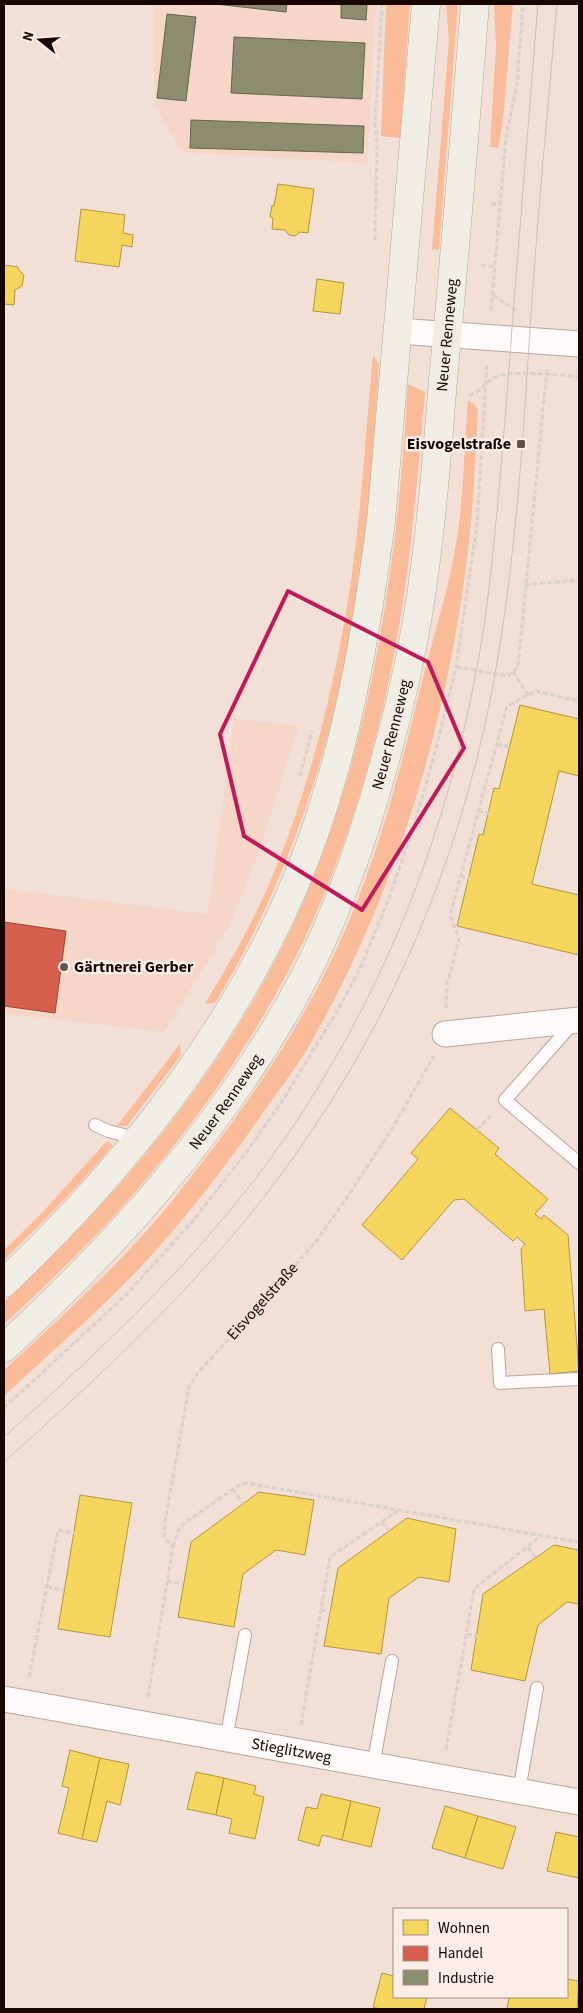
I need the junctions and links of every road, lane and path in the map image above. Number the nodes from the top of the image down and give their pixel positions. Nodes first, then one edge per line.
1 (382, 4) edge
2 (426, 4) edge
3 (475, 4) edge
4 (523, 4) edge
5 (491, 204) dead end
6 (500, 204) junction
7 (375, 247) dead end
8 (492, 304) dead end
9 (398, 331) junction
10 (448, 335) junction
11 (579, 344) edge
12 (546, 374) junction
13 (485, 377) dead end
14 (579, 377) edge
15 (484, 386) junction
16 (579, 580) edge
17 (525, 585) junction
18 (456, 667) junction
19 (513, 672) junction
20 (454, 677) dead end
21 (528, 695) junction
22 (579, 701) edge
23 (313, 728) dead end
24 (497, 744) junction
25 (509, 747) dead end
26 (299, 781) dead end
27 (478, 811) junction
28 (489, 813) dead end
29 (460, 876) junction
30 (469, 878) dead end
31 (577, 1021) edge
32 (445, 1034) junction
33 (95, 1125) dead end
34 (140, 1138) junction
35 (579, 1163) edge
36 (4, 1283) edge
37 (4, 1348) edge
38 (498, 1349) dead end
39 (579, 1379) edge
40 (233, 1489) junction
41 (243, 1504) dead end
42 (399, 1510) junction
43 (382, 1522) junction
44 (389, 1531) dead end
45 (74, 1533) dead end
46 (542, 1535) junction
47 (579, 1542) edge
48 (173, 1547) junction
49 (528, 1547) junction
50 (536, 1558) dead end
51 (168, 1581) junction
52 (184, 1584) dead end
53 (47, 1587) junction
54 (64, 1590) dead end
55 (321, 1610) junction
56 (330, 1612) dead end
57 (467, 1634) junction
58 (245, 1635) dead end
59 (477, 1636) dead end
60 (392, 1662) dead end
61 (537, 1688) dead end
62 (14, 1701) edge
63 (143, 1725) junction
64 (226, 1740) junction
65 (297, 1752) junction
66 (373, 1766) junction
67 (441, 1778) junction
68 (519, 1792) junction
69 (579, 1802) edge

1 - 7 path
2 - 9 main road
3 - 10 main road, Neuer Renneweg
4 - 6 path
5 - 6 path
6 - 8 path
9 - 10 street
9 - 34 main road
10 - 11 street
10 - 37 main road, Neuer Renneweg
12 - 14 path
12 - 15 path
12 - 17 path
13 - 15 path
15 - 18 path
16 - 17 path
17 - 19 path
18 - 19 path
18 - 20 path
19 - 21 path
21 - 22 path
21 - 24 path
23 - 26 path
24 - 25 path
24 - 27 path
27 - 28 path
27 - 29 path
29 - 30 path
29 - 32 path
31 - 32 street
31 - 35 lane
32 - 48 path, Eisvogelstraße
33 - 34 lane
34 - 36 main road
38 - 39 lane
40 - 41 path
40 - 42 path
40 - 48 path
42 - 43 path
42 - 46 path
43 - 44 path
43 - 55 path
45 - 53 path
46 - 47 path
46 - 49 path
48 - 51 path
49 - 50 path
49 - 57 path
51 - 52 path
51 - 63 path
53 - 54 path
53 - 62 path
55 - 56 path
55 - 65 path
57 - 59 path
57 - 67 path
58 - 64 lane
60 - 66 lane
61 - 68 lane
62 - 63 street, Stieglitzweg
63 - 64 street, Stieglitzweg
64 - 65 street, Stieglitzweg
65 - 66 street, Stieglitzweg
66 - 67 street, Stieglitzweg
67 - 68 street, Stieglitzweg
68 - 69 street, Stieglitzweg

